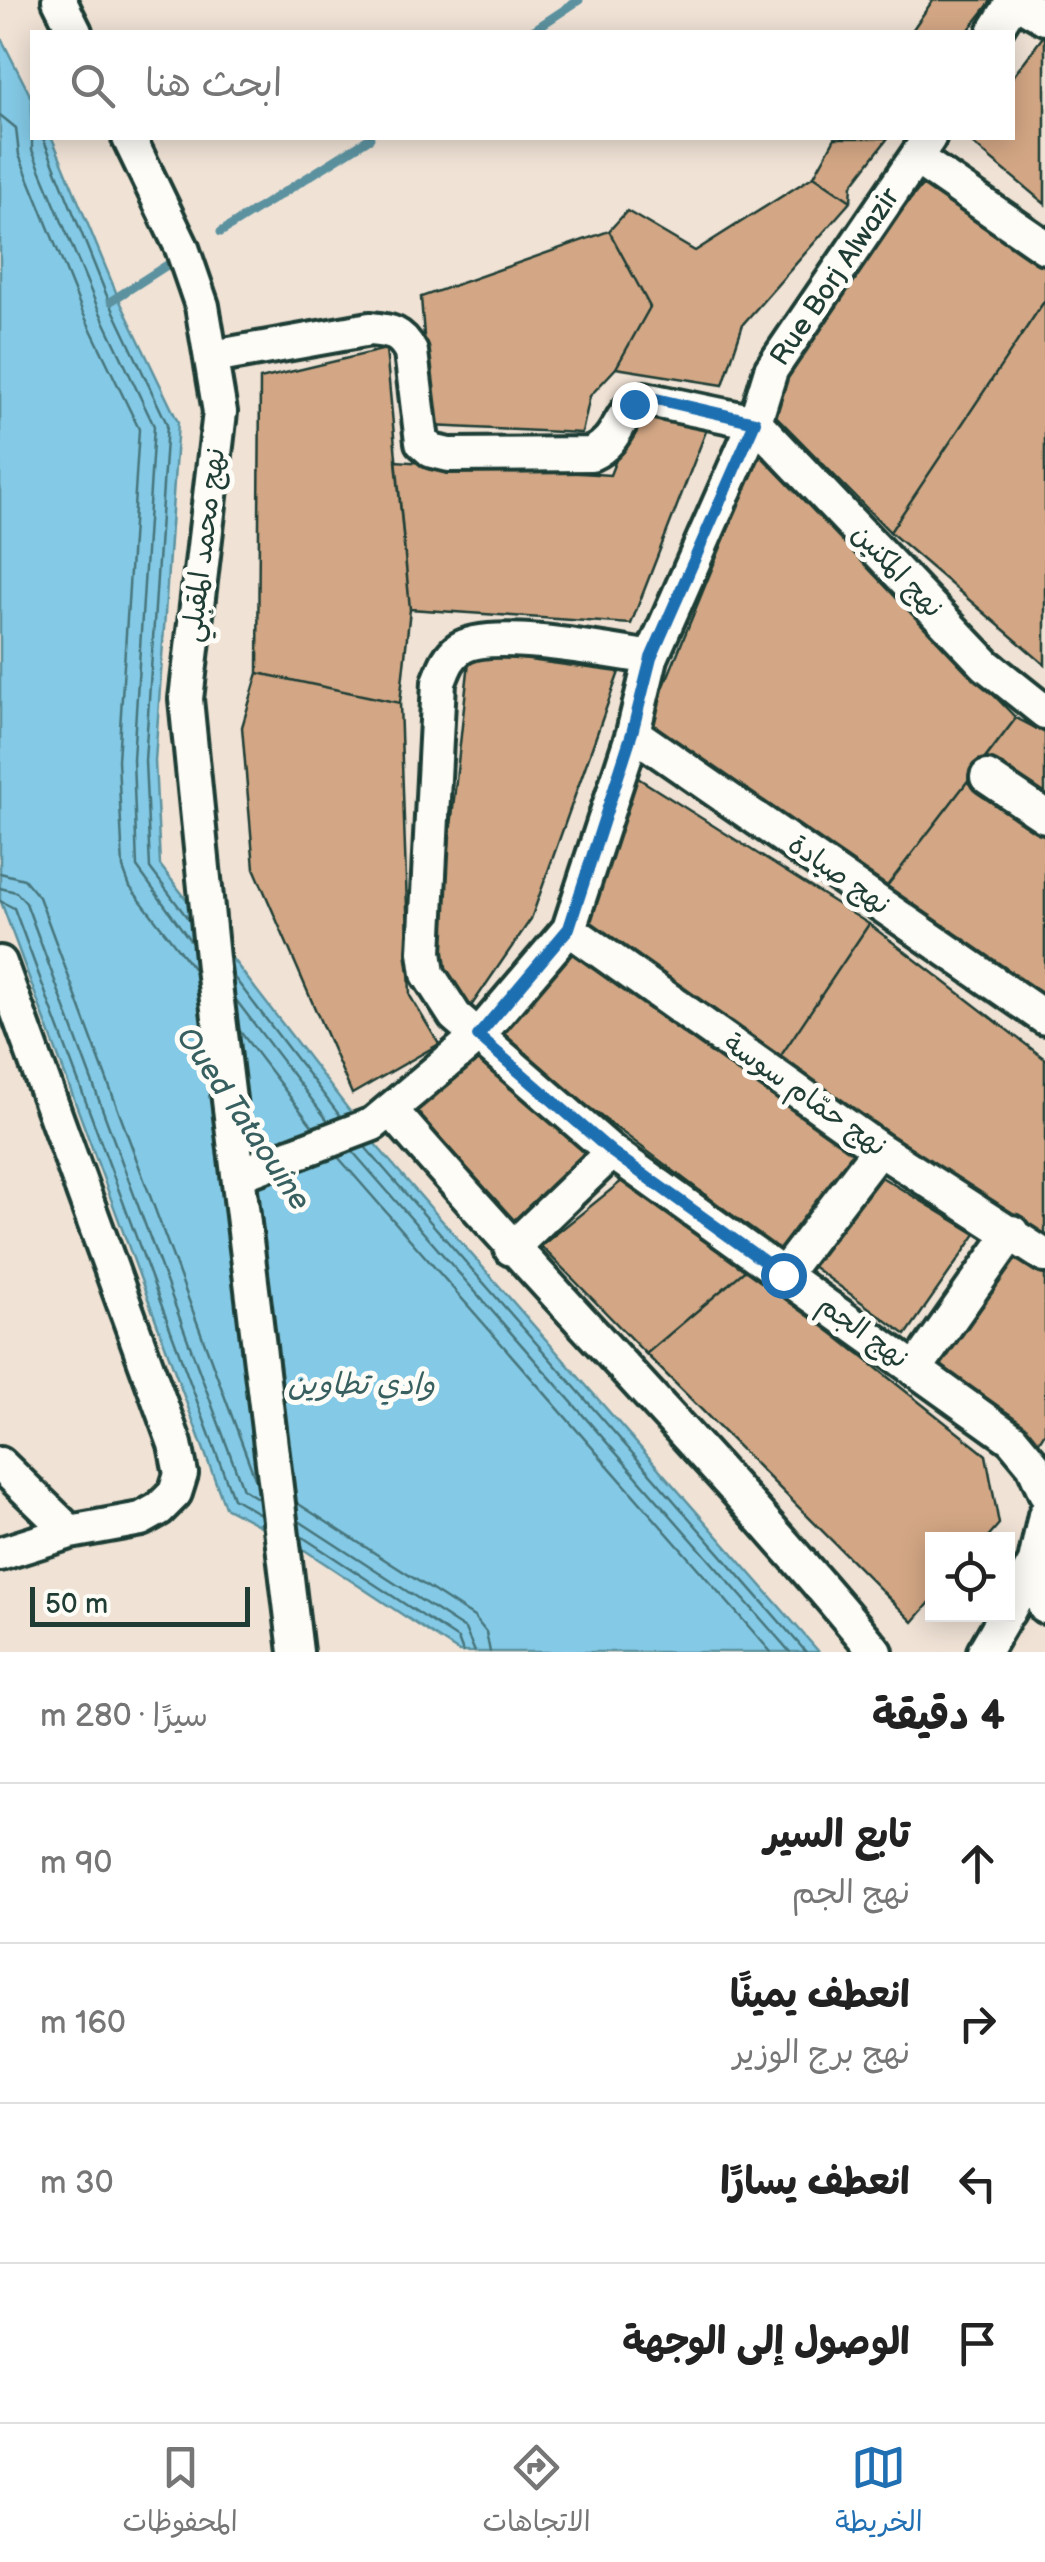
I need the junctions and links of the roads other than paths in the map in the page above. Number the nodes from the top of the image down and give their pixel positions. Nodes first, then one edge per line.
1 (59, 0) edge
2 (1014, 0) edge
3 (1045, 18) edge
4 (75, 30) edge
5 (995, 30) edge
6 (131, 140) edge
7 (922, 148) edge
8 (1045, 247) edge
9 (212, 356) junction
10 (755, 422) junction
11 (651, 658) junction
12 (1045, 712) edge
13 (632, 733) junction
14 (988, 778) dead end
15 (1045, 816) edge
16 (569, 928) junction
17 (0, 964) edge
18 (1045, 1018) edge
19 (10, 1026) edge
20 (478, 1036) junction
21 (382, 1117) junction
22 (879, 1149) junction
23 (612, 1152) junction
24 (241, 1174) junction
25 (1012, 1232) junction
26 (510, 1248) junction
27 (1045, 1256) edge
28 (783, 1275) junction
29 (915, 1370) junction
30 (0, 1464) edge
31 (1045, 1492) edge
32 (1045, 1514) edge
33 (70, 1532) junction
34 (0, 1554) edge
35 (1035, 1562) junction
36 (1015, 1598) edge
37 (1045, 1607) edge
38 (1002, 1622) edge
39 (296, 1652) edge
40 (876, 1652) edge
41 (984, 1652) edge

1 - 4 street
2 - 3 street
2 - 5 street
6 - 9 street, نهج محمد المقبلي
7 - 8 street
7 - 10 street, Rue Borj Alwazir
9 - 10 street
9 - 24 street, نهج محمد المقبلي
10 - 11 street, Rue Borj Alwazir
10 - 12 street, نهج المكنين
11 - 13 street, Rue Borj Alwazir
11 - 20 street, نهج الجم
13 - 16 street, Rue Borj Alwazir
13 - 18 street, نهج صيادة
14 - 15 street
16 - 20 street
16 - 22 street, نهج حمّام سوسة
17 - 19 street
19 - 33 street
20 - 21 street
20 - 23 street, نهج الجم
21 - 24 street
21 - 26 street
22 - 25 street, نهج حمّام سوسة
22 - 28 street
23 - 26 street
23 - 28 street, نهج الجم
24 - 39 street, نهج محمد المقبلي
25 - 27 street, نهج حمّام سوسة
25 - 29 street
26 - 40 street
28 - 29 street, نهج الجم
29 - 31 street, نهج الجم
30 - 33 street
32 - 35 street
33 - 34 street
35 - 36 street
35 - 37 street
38 - 41 street

